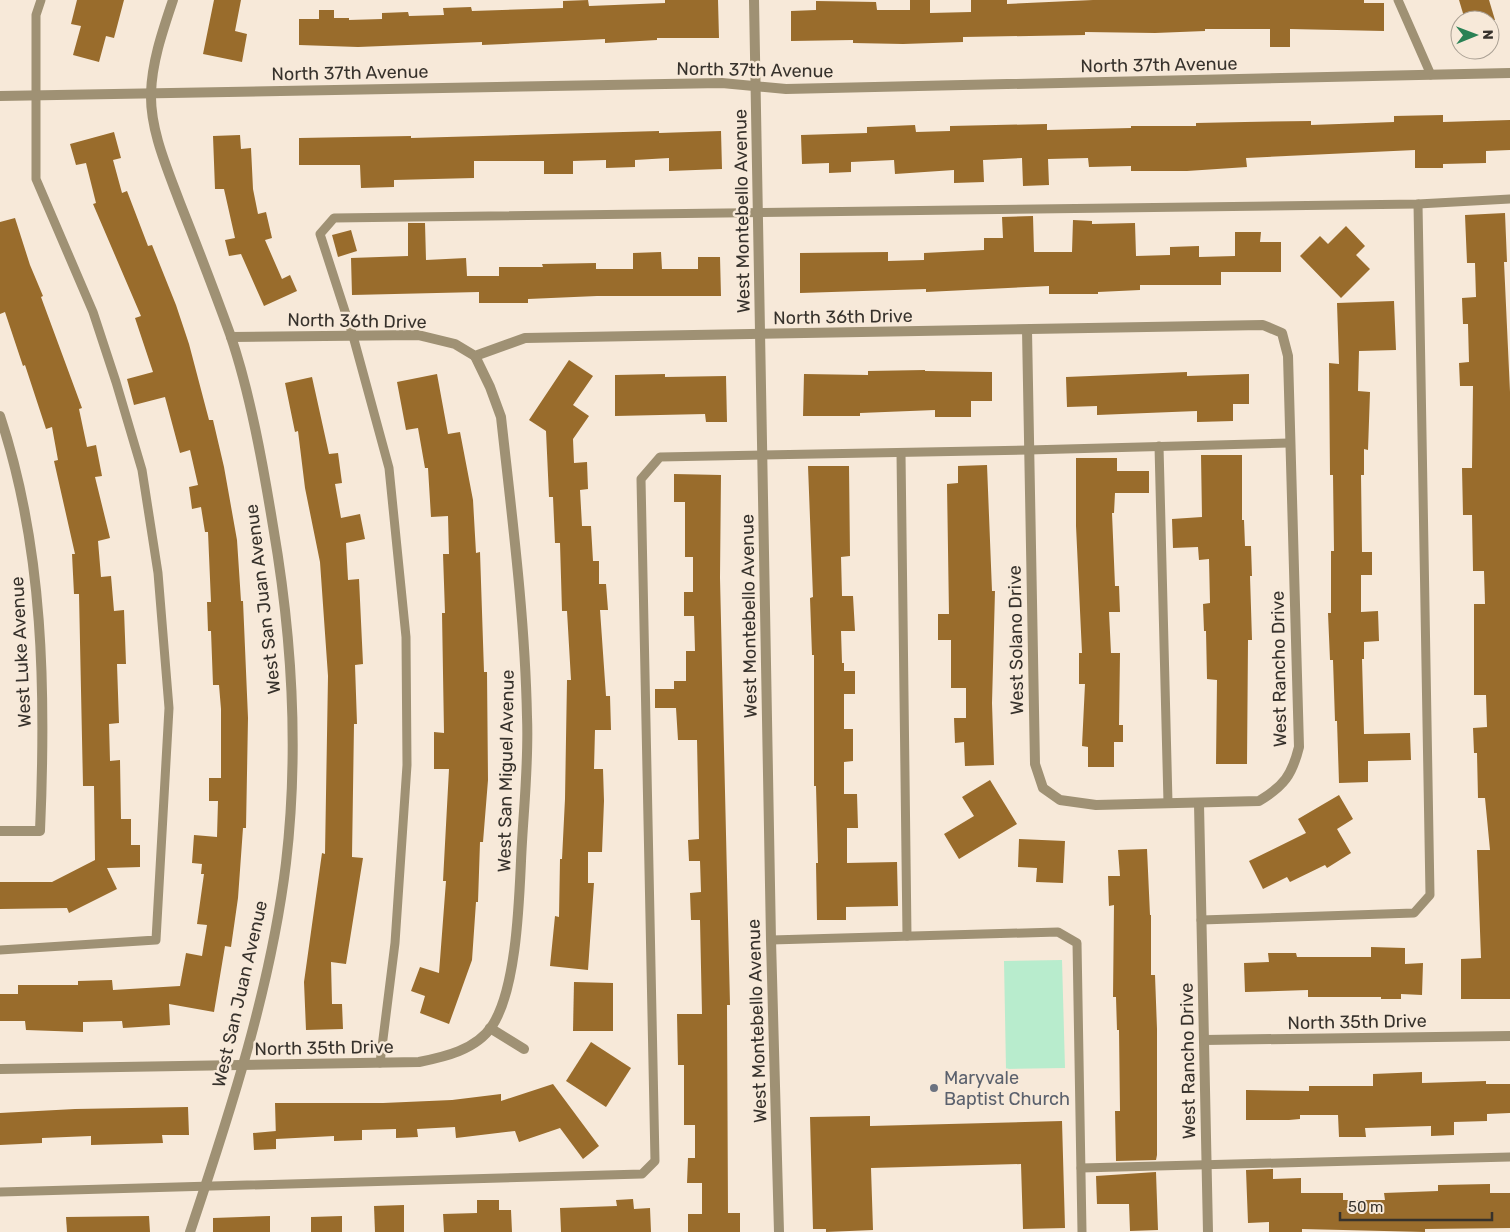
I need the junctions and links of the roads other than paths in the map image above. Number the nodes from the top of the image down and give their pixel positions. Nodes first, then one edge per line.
1 (41, 0) edge
2 (173, 0) edge
3 (754, 0) edge
4 (1398, 0) edge
5 (1510, 73) edge
6 (1431, 76) junction
7 (756, 86) junction
8 (151, 92) junction
9 (36, 95) junction
10 (0, 96) edge
11 (1510, 199) edge
12 (1418, 204) junction
13 (758, 212) junction
14 (1027, 330) junction
15 (1282, 333) joint
16 (760, 334) junction
17 (353, 336) junction
18 (231, 337) junction
19 (474, 356) junction
20 (0, 416) edge
21 (1289, 443) junction
22 (1159, 446) junction
23 (1028, 450) junction
24 (901, 453) junction
25 (762, 455) junction
26 (1168, 803) junction
27 (1199, 804) junction
28 (0, 831) edge
29 (1201, 920) junction
30 (907, 936) junction
31 (771, 940) junction
32 (0, 950) edge
33 (490, 1028) junction
34 (1510, 1036) edge
35 (1204, 1040) junction
36 (524, 1049) dead end
37 (380, 1063) junction
38 (242, 1066) junction
39 (0, 1069) edge
40 (1510, 1156) edge
41 (1206, 1164) junction
42 (1081, 1168) junction
43 (206, 1187) junction
44 (0, 1192) edge
45 (190, 1232) edge
46 (779, 1232) edge
47 (1082, 1232) edge
48 (1208, 1232) edge

1 - 9 lane
2 - 8 street, West San Juan Avenue
3 - 7 street, West Montebello Avenue
4 - 6 lane
5 - 6 street, North 37th Avenue
6 - 7 street, North 37th Avenue
7 - 8 street, North 37th Avenue
7 - 13 street, West Montebello Avenue
8 - 9 street, North 37th Avenue
8 - 18 street, West San Juan Avenue
9 - 10 street, North 37th Avenue
9 - 32 lane
11 - 12 lane
12 - 13 lane
12 - 29 lane
13 - 16 street, West Montebello Avenue
13 - 17 lane
14 - 15 street, North 36th Drive
14 - 16 street, North 36th Drive
14 - 23 street, West Solano Drive
15 - 21 street, West Rancho Drive
16 - 19 street, North 36th Drive
16 - 25 street, West Montebello Avenue
17 - 18 street, North 36th Drive
17 - 19 street, North 36th Drive
17 - 37 lane
18 - 38 street, West San Juan Avenue
19 - 33 street, West San Miguel Avenue
20 - 28 street, West Luke Avenue
21 - 22 lane
21 - 27 street, West Rancho Drive
22 - 23 lane
22 - 26 lane
23 - 24 lane
23 - 26 street, West Solano Drive
24 - 25 lane
24 - 30 lane
25 - 31 street, West Montebello Avenue
25 - 43 lane
26 - 27 street, West Solano Drive
27 - 29 street, West Rancho Drive
29 - 35 street, West Rancho Drive
30 - 31 lane
30 - 42 lane
31 - 46 street, West Montebello Avenue
33 - 36 street
33 - 37 street, North 35th Drive
34 - 35 street, North 35th Drive
35 - 41 street, West Rancho Drive
37 - 38 street, North 35th Drive
38 - 39 street, North 35th Drive
38 - 43 street, West San Juan Avenue
40 - 41 lane
41 - 42 lane
41 - 48 street, West Rancho Drive
42 - 47 lane
43 - 44 lane
43 - 45 street, West San Juan Avenue

